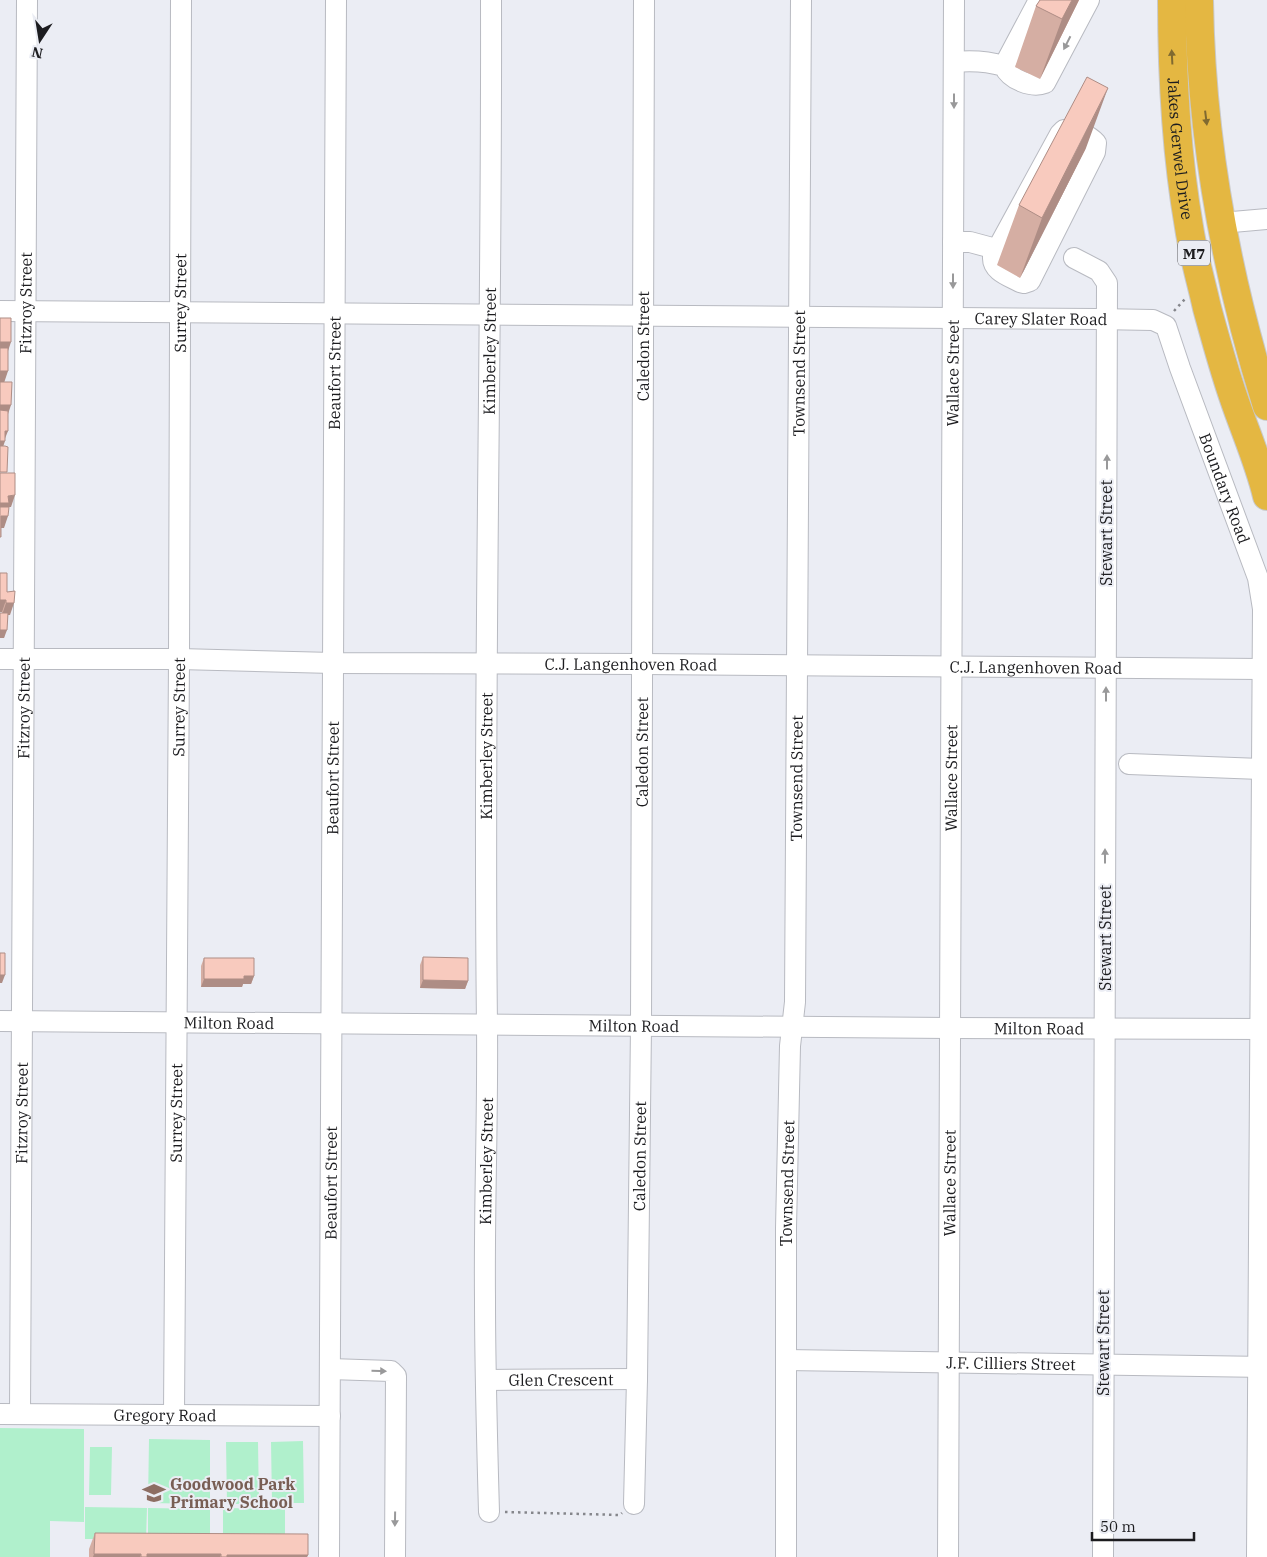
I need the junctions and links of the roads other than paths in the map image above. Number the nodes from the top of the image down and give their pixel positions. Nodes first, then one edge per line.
1 (26, 0) edge
2 (181, 0) edge
3 (336, 0) edge
4 (492, 0) edge
5 (644, 0) edge
6 (801, 0) edge
7 (954, 0) edge
8 (1039, 0) edge
9 (1089, 0) edge
10 (1172, 0) edge
11 (1199, 0) edge
12 (954, 62) junction
13 (1004, 66) junction
14 (1182, 184) junction
15 (1267, 219) edge
16 (1221, 223) junction
17 (953, 242) junction
18 (996, 249) junction
19 (1074, 258) dead end
20 (0, 311) edge
21 (24, 312) junction
22 (180, 312) junction
23 (336, 312) junction
24 (489, 315) junction
25 (643, 316) junction
26 (798, 316) junction
27 (953, 317) junction
28 (1107, 319) junction
29 (1153, 320) joint
30 (1267, 406) edge
31 (1267, 451) edge
32 (1267, 496) edge
33 (0, 659) edge
34 (23, 659) junction
35 (179, 659) junction
36 (333, 663) junction
37 (487, 663) junction
38 (643, 664) junction
39 (796, 665) junction
40 (951, 667) junction
41 (1106, 668) junction
42 (1262, 669) junction
43 (1129, 764) dead end
44 (1261, 769) junction
45 (0, 1021) edge
46 (21, 1021) junction
47 (177, 1021) junction
48 (332, 1023) junction
49 (487, 1024) junction
50 (641, 1025) junction
51 (793, 1026) junction
52 (950, 1028) junction
53 (1104, 1028) junction
54 (1263, 1028) edge
55 (786, 1360) junction
56 (948, 1362) junction
57 (1104, 1364) junction
58 (1262, 1367) edge
59 (330, 1369) junction
60 (637, 1379) junction
61 (486, 1380) junction
62 (0, 1414) edge
63 (20, 1414) junction
64 (174, 1416) junction
65 (330, 1416) junction
66 (634, 1504) road end
67 (489, 1512) road end
68 (329, 1557) edge
69 (395, 1557) edge
70 (786, 1557) edge
71 (948, 1557) edge
72 (1102, 1557) edge
73 (1257, 1557) edge

1 - 21 street, Fitzroy Street
2 - 22 street, Surrey Street
3 - 23 street, Beaufort Street
4 - 24 street, Kimberley Street
5 - 25 street, Caledon Street
6 - 26 street, Townsend Street
7 - 12 street, Wallace Street
8 - 13 street
9 -> 13 street
14 -> 10 highway, Jakes Gerwel Drive / M7
11 -> 16 highway, Jakes Gerwel Drive / M7
12 - 13 street
12 -> 17 street, Wallace Street
14 - 16 highway
14 - 32 highway, Jakes Gerwel Drive / M7
15 - 16 street
16 - 30 highway, Jakes Gerwel Drive / M7
16 - 31 highway
17 - 18 street
17 -> 27 street, Wallace Street
18 - 18 street
19 - 28 street, Stewart Street
20 - 21 street, Carey Slater Road
21 - 22 street, Carey Slater Road
21 - 34 street, Fitzroy Street
22 - 23 street, Carey Slater Road
22 - 35 street, Surrey Street
23 - 24 street, Carey Slater Road
23 - 36 street, Beaufort Street
24 - 25 street, Carey Slater Road
24 - 37 street, Kimberley Street
25 - 26 street, Carey Slater Road
25 - 38 street, Caledon Street
26 - 27 street, Carey Slater Road
26 - 39 street, Townsend Street
27 - 28 street, Carey Slater Road
27 - 40 street, Wallace Street
28 - 29 street, Carey Slater Road
41 -> 28 street, Stewart Street
29 - 42 street, Boundary Road
33 - 34 street, C.J. Langenhoven Road
34 - 35 street, C.J. Langenhoven Road
34 - 46 street, Fitzroy Street
35 - 36 street, C.J. Langenhoven Road
35 - 47 street, Surrey Street
36 - 37 street, C.J. Langenhoven Road
36 - 48 street, Beaufort Street
37 - 38 street, C.J. Langenhoven Road
37 - 49 street, Kimberley Street
38 - 39 street, C.J. Langenhoven Road
38 - 50 street, Caledon Street
39 - 40 street, C.J. Langenhoven Road
39 - 51 street, Townsend Street
40 - 41 street, C.J. Langenhoven Road
40 - 52 street, Wallace Street
41 - 42 street, C.J. Langenhoven Road
53 -> 41 street, Stewart Street
42 - 44 street, Boundary Road
43 - 44 street
44 - 54 street, Boundary Road
45 - 46 street, Milton Road
46 - 47 street, Milton Road
46 - 63 street, Fitzroy Street
47 - 48 street, Milton Road
47 - 64 street, Surrey Street
48 - 49 street, Milton Road
48 - 59 street, Beaufort Street
49 - 50 street, Milton Road
49 - 61 street, Kimberley Street
50 - 51 street, Milton Road
50 - 60 street, Caledon Street
51 - 52 street, Milton Road
51 - 55 street, Townsend Street
52 - 53 street, Milton Road
52 - 56 street, Wallace Street
53 - 54 street, Milton Road
53 - 57 street, Stewart Street
54 - 58 street, Boundary Road
55 - 56 street, J.F. Cilliers Street
55 - 70 street, Townsend Street
56 - 57 street, J.F. Cilliers Street
56 - 71 street, Wallace Street
57 - 58 street, J.F. Cilliers Street
57 - 72 street, Stewart Street
58 - 73 street, Boundary Road
59 - 65 street, Beaufort Street
59 -> 69 street
60 - 61 street, Glen Crescent
60 - 66 street, Caledon Street
61 - 67 street, Kimberley Street
62 - 63 street, Gregory Road
63 - 64 street, Gregory Road
64 - 65 street, Gregory Road
65 - 68 street, Beaufort Street

